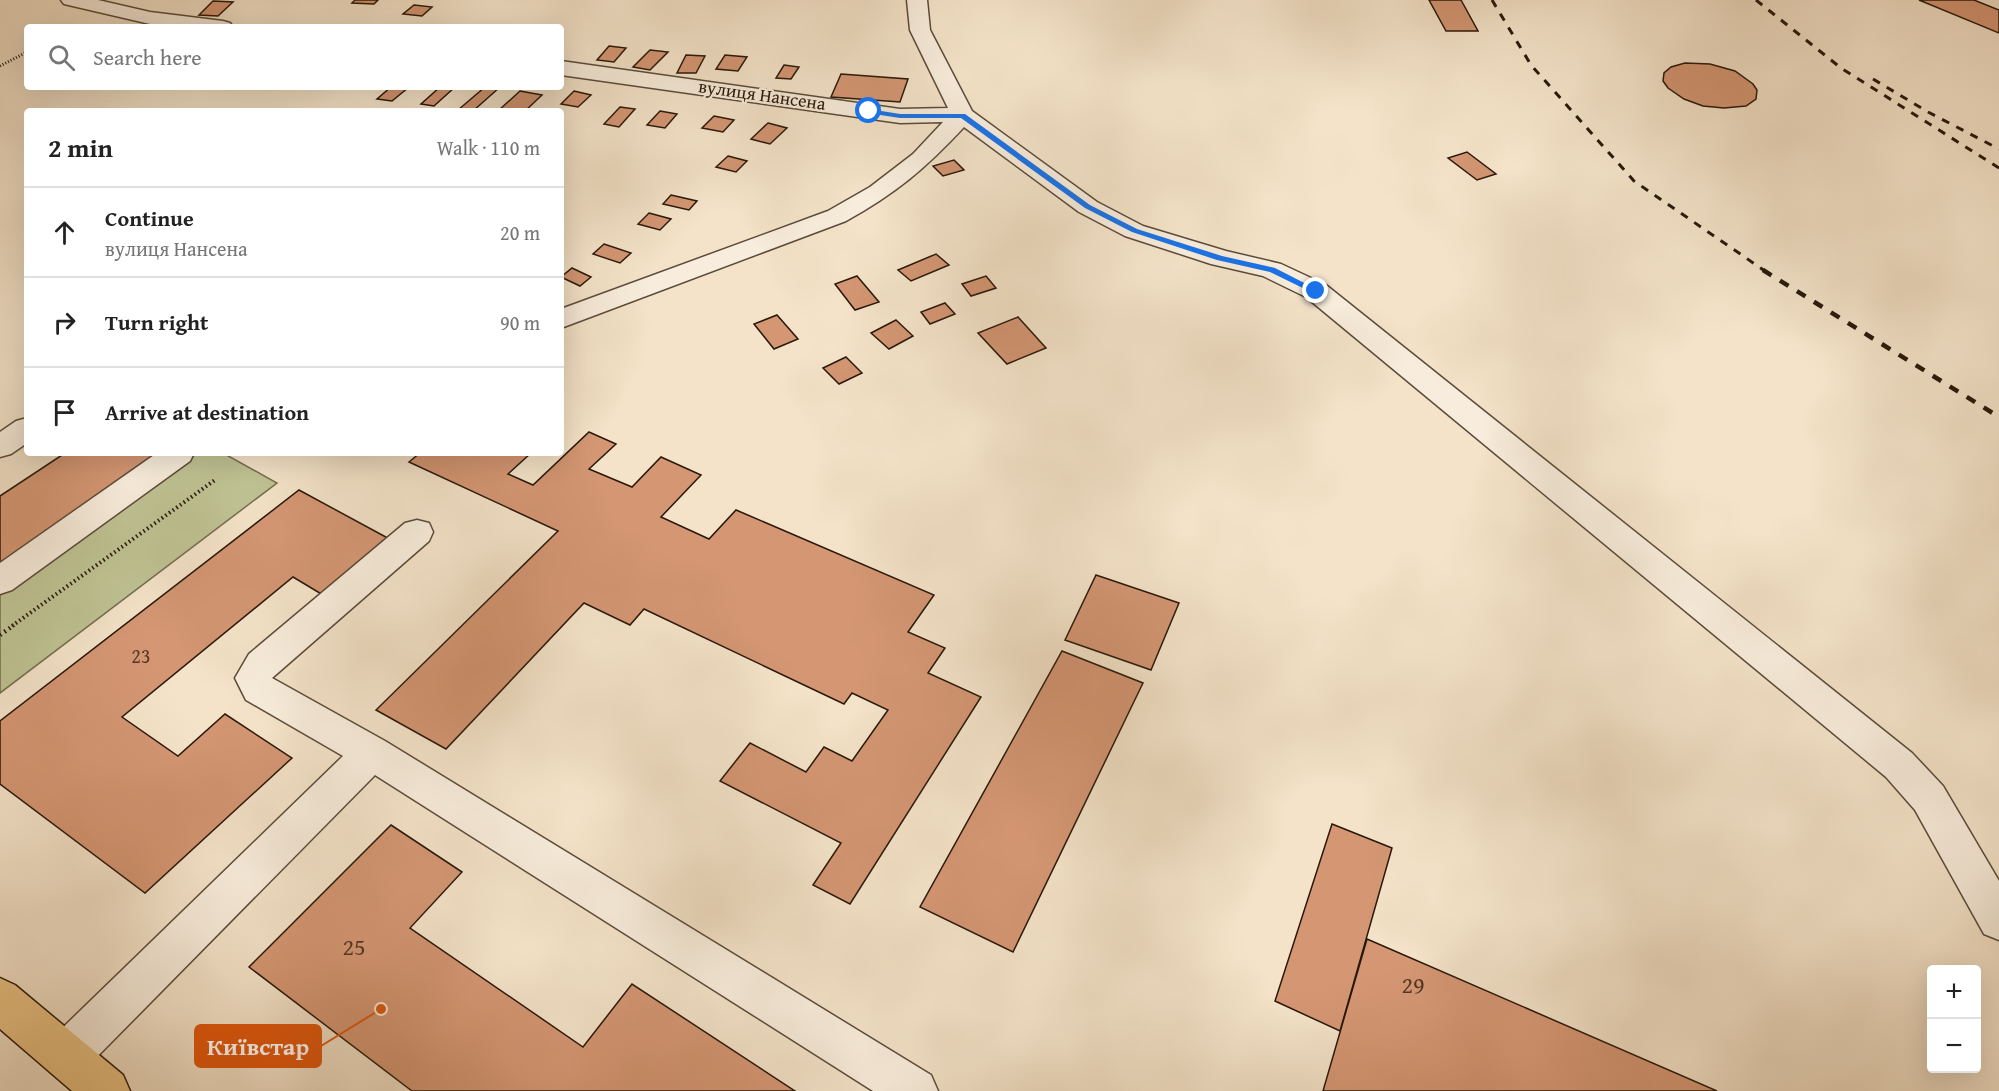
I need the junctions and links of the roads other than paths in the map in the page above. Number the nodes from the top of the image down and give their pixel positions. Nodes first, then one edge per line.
1 (917, 0) edge
2 (84, 1) edge
3 (199, 24) edge
4 (564, 68) edge
5 (963, 116) junction
6 (564, 318) edge
7 (24, 431) edge
8 (0, 446) edge
9 (175, 456) edge
10 (417, 532) dead end
11 (0, 581) edge
12 (372, 753) junction
13 (1999, 920) edge
14 (0, 1000) edge
15 (66, 1056) junction
16 (107, 1091) edge
17 (915, 1091) edge

1 - 5 street
2 - 3 street
4 - 5 street, вулиця Нансена
5 - 6 street
5 - 13 street
7 - 8 street
9 - 11 street
10 - 12 street
12 - 15 street
12 - 17 street
14 - 15 main road
15 - 16 main road

